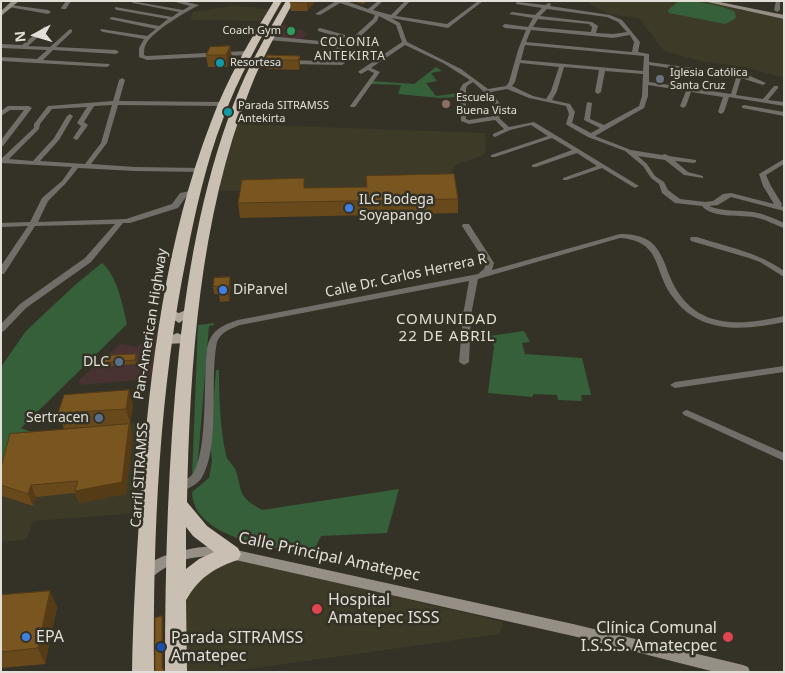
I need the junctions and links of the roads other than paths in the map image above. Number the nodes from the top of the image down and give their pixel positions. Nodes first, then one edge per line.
1 (69, 1) edge
2 (174, 1) edge
3 (279, 1) edge
4 (289, 1) edge
5 (340, 1) edge
6 (381, 1) edge
7 (408, 1) edge
8 (481, 1) edge
9 (553, 1) edge
10 (706, 1) edge
11 (778, 1) edge
12 (4, 2) edge
13 (133, 2) edge
14 (518, 3) dead end
15 (13, 4) edge
16 (589, 4) dead end
17 (546, 6) junction
18 (64, 8) dead end
19 (117, 8) dead end
20 (776, 10) dead end
21 (181, 11) junction
22 (369, 11) junction
23 (48, 12) dead end
24 (583, 12) junction
25 (1, 14) edge
26 (318, 14) dead end
27 (512, 14) dead end
28 (380, 15) junction
29 (393, 16) junction
30 (536, 17) junction
31 (784, 17) edge
32 (112, 19) dead end
33 (174, 19) junction
34 (504, 26) dead end
35 (45, 28) dead end
36 (161, 28) junction
37 (530, 29) junction
38 (103, 30) dead end
39 (320, 30) dead end
40 (70, 31) dead end
41 (631, 34) junction
42 (593, 35) junction
43 (148, 38) junction
44 (268, 38) junction
45 (333, 43) junction
46 (405, 43) junction
47 (524, 43) junction
48 (343, 45) junction
49 (1, 46) edge
50 (24, 47) junction
51 (52, 48) junction
52 (116, 52) dead end
53 (634, 54) junction
54 (257, 58) junction
55 (1, 59) edge
56 (38, 61) junction
57 (518, 61) junction
58 (284, 62) edge
59 (321, 62) junction
60 (342, 63) dead end
61 (646, 63) junction
62 (107, 65) dead end
63 (562, 65) junction
64 (367, 68) junction
65 (602, 69) junction
66 (361, 72) dead end
67 (646, 73) junction
68 (739, 77) junction
69 (122, 80) dead end
70 (473, 80) junction
71 (645, 83) junction
72 (763, 83) dead end
73 (508, 87) junction
74 (776, 87) dead end
75 (689, 90) junction
76 (486, 91) junction
77 (598, 92) dead end
78 (729, 96) junction
79 (548, 101) junction
80 (764, 101) junction
81 (116, 103) junction
82 (589, 103) dead end
83 (92, 104) junction
84 (224, 104) junction
85 (784, 104) edge
86 (352, 106) dead end
87 (684, 106) dead end
88 (744, 108) dead end
89 (721, 112) dead end
90 (1, 114) edge
91 (784, 114) edge
92 (70, 116) dead end
93 (496, 118) junction
94 (605, 128) junction
95 (508, 129) junction
96 (495, 136) dead end
97 (553, 136) junction
98 (590, 136) junction
99 (76, 138) dead end
100 (1, 145) edge
101 (578, 151) junction
102 (629, 151) junction
103 (493, 156) dead end
104 (665, 156) junction
105 (5, 161) edge
106 (694, 161) dead end
107 (784, 161) edge
108 (34, 164) junction
109 (76, 166) junction
110 (86, 166) junction
111 (534, 166) dead end
112 (602, 166) junction
113 (1, 170) edge
114 (201, 170) junction
115 (701, 177) dead end
116 (565, 179) dead end
117 (635, 186) dead end
118 (195, 192) junction
119 (705, 204) junction
120 (780, 209) edge
121 (120, 222) junction
122 (33, 224) junction
123 (1, 225) edge
124 (466, 226) dead end
125 (784, 226) edge
126 (694, 239) dead end
127 (1, 272) edge
128 (784, 275) edge
129 (478, 277) junction
130 (180, 315) junction
131 (784, 320) edge
132 (1, 329) edge
133 (177, 341) junction
134 (464, 362) dead end
135 (784, 369) edge
136 (675, 385) dead end
137 (687, 413) dead end
138 (784, 457) edge
139 (177, 496) junction
140 (231, 554) junction
141 (171, 558) junction
142 (148, 572) junction
143 (175, 600) junction
144 (723, 669) edge
145 (143, 672) edge
146 (150, 672) edge
147 (169, 672) edge
148 (176, 672) edge
149 (743, 672) edge

1 - 18 street
2 - 21 street
3 - 54 highway, Pan-American Highway
3 - 130 main road, Carril SITRAMSS
4 - 44 highway, Pan-American Highway
4 - 130 main road, Carril SITRAMSS
5 - 22 street
5 - 26 street
6 - 22 street
7 - 29 street
8 - 29 street
9 - 17 street
10 - 31 street
11 - 20 street
12 - 15 street
13 - 21 street
14 - 17 street
15 - 23 street
15 - 25 street
16 - 24 street
17 - 24 street
17 - 30 street
19 - 33 street
21 - 33 street
22 - 28 street
24 - 41 street
27 - 30 street
28 - 29 street
28 - 46 street
28 - 48 street
30 - 37 street
30 - 42 street
32 - 36 street
33 - 36 street
34 - 37 street
35 - 50 street
36 - 43 street
37 - 42 street
37 - 47 street
38 - 43 street
39 - 45 street
40 - 51 street
41 - 42 street
41 - 53 street
43 - 54 street
44 - 45 street
44 - 54 highway, Pan-American Highway
45 - 48 street
46 - 64 street
46 - 70 street
47 - 53 street
47 - 57 street
48 - 59 street
49 - 50 street
50 - 51 street
51 - 52 street
51 - 56 street
53 - 61 street
54 - 84 highway, Pan-American Highway
54 - 139 highway, Pan-American Highway
55 - 56 street
56 - 62 street
57 - 63 street
57 - 73 street
58 - 59 street
59 - 60 street
61 - 67 street
61 - 68 street
63 - 65 street
63 - 79 street
64 - 66 street
64 - 86 street
65 - 67 street
65 - 77 street
67 - 71 street
68 - 72 street
68 - 78 street
69 - 81 street
70 - 76 street
70 - 93 street
71 - 75 street
71 - 94 street
73 - 76 street
73 - 79 street
74 - 80 street
75 - 78 street
75 - 87 street
76 - 93 street
78 - 80 street
78 - 89 street
79 - 98 street
80 - 85 street
81 - 83 street
81 - 84 street
81 - 110 street
82 - 94 street
83 - 99 street
83 - 105 street
84 - 114 highway, Pan-American Highway
88 - 91 street
90 - 100 street
92 - 108 street
93 - 95 street
94 - 98 street
95 - 96 street
95 - 97 street
97 - 101 street
97 - 103 street
98 - 102 street
101 - 111 street
101 - 112 street
102 - 104 street
102 - 119 street
104 - 106 street
104 - 115 street
105 - 108 street
105 - 113 street
107 - 120 street
108 - 109 street
109 - 110 street
109 - 122 street
110 - 114 street
112 - 116 street
112 - 117 street
114 - 118 highway, Pan-American Highway
118 - 121 street
118 - 142 highway, Pan-American Highway
119 - 120 street
119 - 125 street
121 - 122 street
121 - 132 street
122 - 123 street
122 - 127 street
124 - 129 street
126 - 128 street
129 - 131 street, Calle Dr. Carlos Herrera R
129 - 134 street
129 - 139 street, Calle Dr. Carlos Herrera R
130 - 133 main road, Carril SITRAMSS
133 - 141 main road, Carril SITRAMSS
133 - 142 main road, Carril SITRAMSS
135 - 136 street
137 - 138 street
139 - 140 highway
139 - 141 highway, Pan-American Highway
140 - 141 street, Calle Principal Amatepec
140 - 143 highway
140 - 144 street, Calle Principal Amatepec
141 - 142 street, Calle Principal Amatepec
141 - 143 highway, Pan-American Highway
141 - 147 main road, Carril SITRAMSS
142 - 145 highway, Pan-American Highway
142 - 146 main road, Carril SITRAMSS
143 - 148 highway, Pan-American Highway
144 - 149 street, Calle Principal Amatepec

